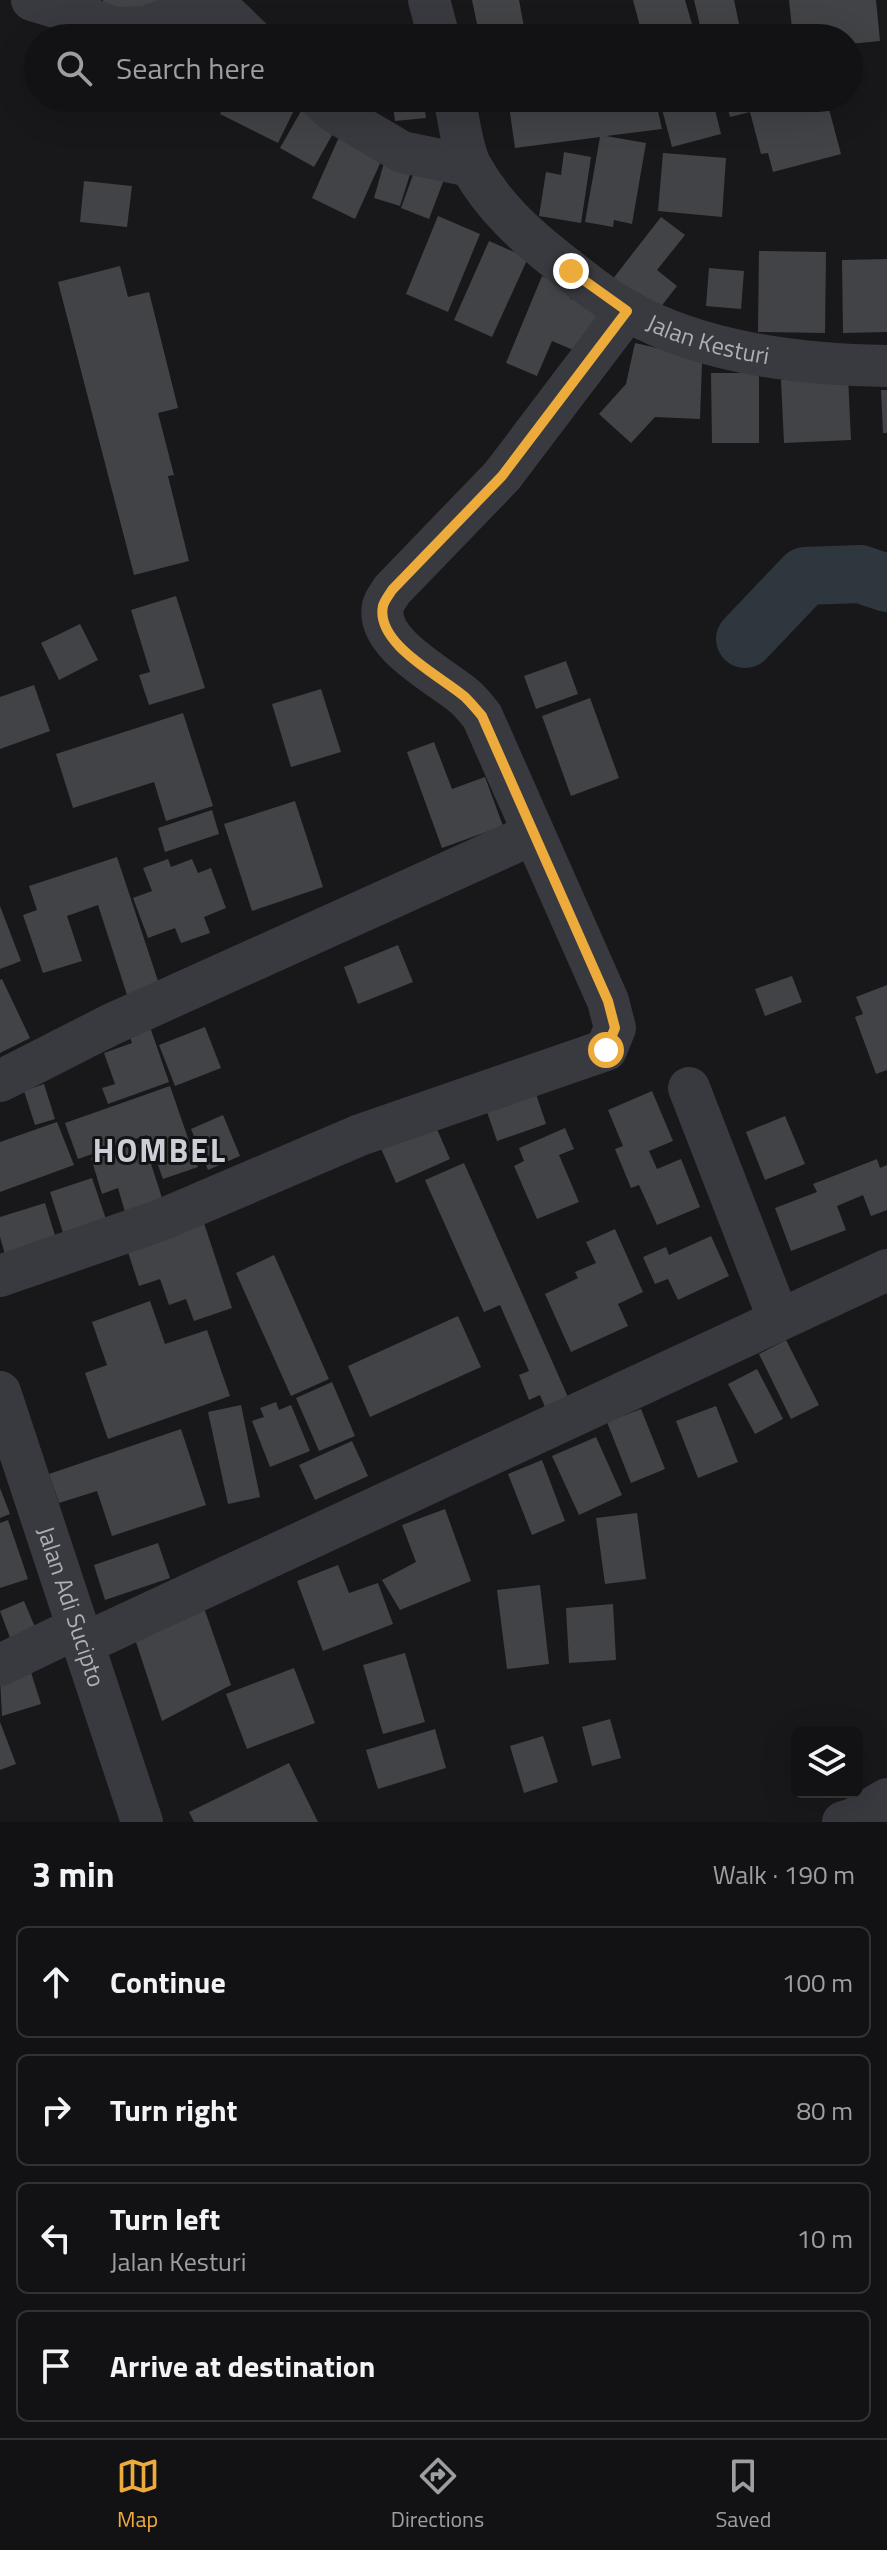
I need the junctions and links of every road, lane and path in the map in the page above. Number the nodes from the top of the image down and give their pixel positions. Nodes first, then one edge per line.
1 (32, 0) edge
2 (429, 0) edge
3 (103, 24) edge
4 (154, 24) edge
5 (236, 24) edge
6 (435, 24) edge
7 (334, 112) edge
8 (457, 112) edge
9 (470, 166) junction
10 (627, 311) junction
11 (887, 366) edge
12 (533, 834) junction
13 (0, 1081) edge
14 (689, 1088) dead end
15 (887, 1270) edge
16 (0, 1276) edge
17 (779, 1320) junction
18 (1, 1395) edge
19 (80, 1636) junction
20 (0, 1665) edge
21 (886, 1802) edge
22 (142, 1822) edge
23 (843, 1822) edge

1 - 3 street
2 - 6 street
4 - 5 street
7 - 9 street
8 - 9 street, Jalan Kesturi
9 - 10 street, Jalan Kesturi
10 - 11 street, Jalan Kesturi
10 - 12 street
12 - 13 street
12 - 16 street
14 - 17 street
15 - 17 street
17 - 19 street
18 - 19 street, Jalan Adi Sucipto
19 - 20 street
19 - 22 street, Jalan Adi Sucipto
21 - 23 street

